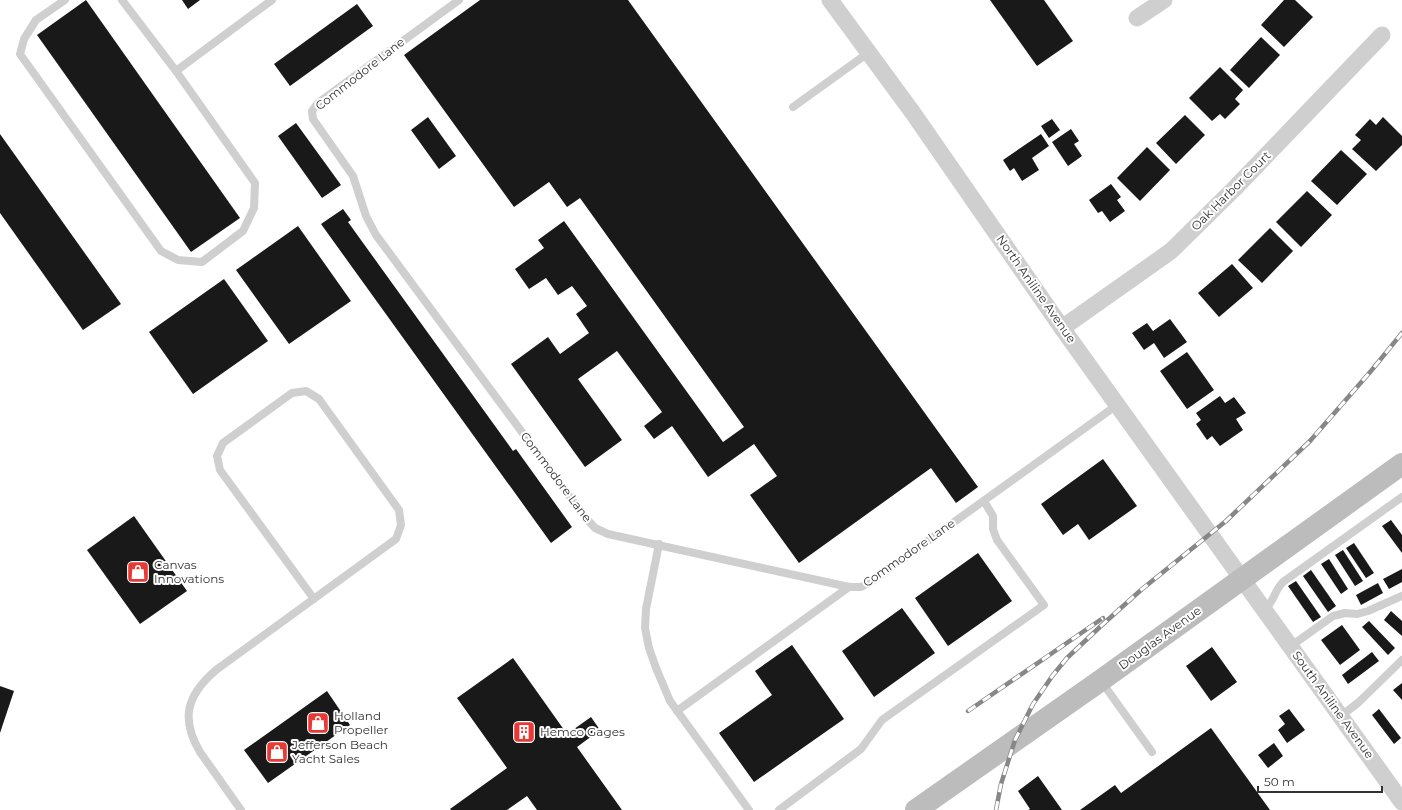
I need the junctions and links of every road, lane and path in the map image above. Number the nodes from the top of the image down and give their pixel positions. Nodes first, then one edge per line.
1 (65, 0) edge
2 (122, 0) edge
3 (272, 0) edge
4 (459, 0) edge
5 (830, 0) edge
6 (1164, 0) edge
7 (1137, 18) dead end
8 (1382, 35) dead end
9 (868, 53) junction
10 (176, 71) junction
11 (792, 106) dead end
12 (1062, 328) junction
13 (1118, 405) junction
14 (1402, 464) edge
15 (1402, 497) edge
16 (984, 501) junction
17 (659, 544) junction
18 (1242, 578) junction
19 (848, 587) junction
20 (1402, 596) edge
21 (314, 599) junction
22 (1260, 604) junction
23 (1291, 646) junction
24 (1402, 660) edge
25 (1100, 681) junction
26 (678, 711) junction
27 (1341, 716) junction
28 (1152, 752) dead end
29 (1402, 802) edge
30 (241, 810) edge
31 (749, 810) edge
32 (779, 810) edge
33 (916, 810) edge

1 - 10 lane
2 - 10 lane
3 - 10 lane
4 - 17 lane, Commodore Lane
5 - 9 street, North Aniline Avenue
6 - 7 street
8 - 12 street, Oak Harbor Court
9 - 11 lane
9 - 12 street, North Aniline Avenue
12 - 13 street, North Aniline Avenue
13 - 16 lane, Commodore Lane
13 - 18 street, North Aniline Avenue
14 - 18 street, Douglas Avenue
15 - 22 lane
16 - 19 lane, Commodore Lane
16 - 32 lane
17 - 19 lane, Commodore Lane
17 - 26 lane
18 - 22 street, South Aniline Avenue
18 - 25 street, Douglas Avenue
19 - 26 lane
20 - 23 lane
21 - 21 lane
21 - 30 lane
22 - 23 street, South Aniline Avenue
23 - 27 street, South Aniline Avenue
24 - 27 lane
25 - 28 lane
25 - 33 street, Douglas Avenue
26 - 31 lane
27 - 29 street, South Aniline Avenue

